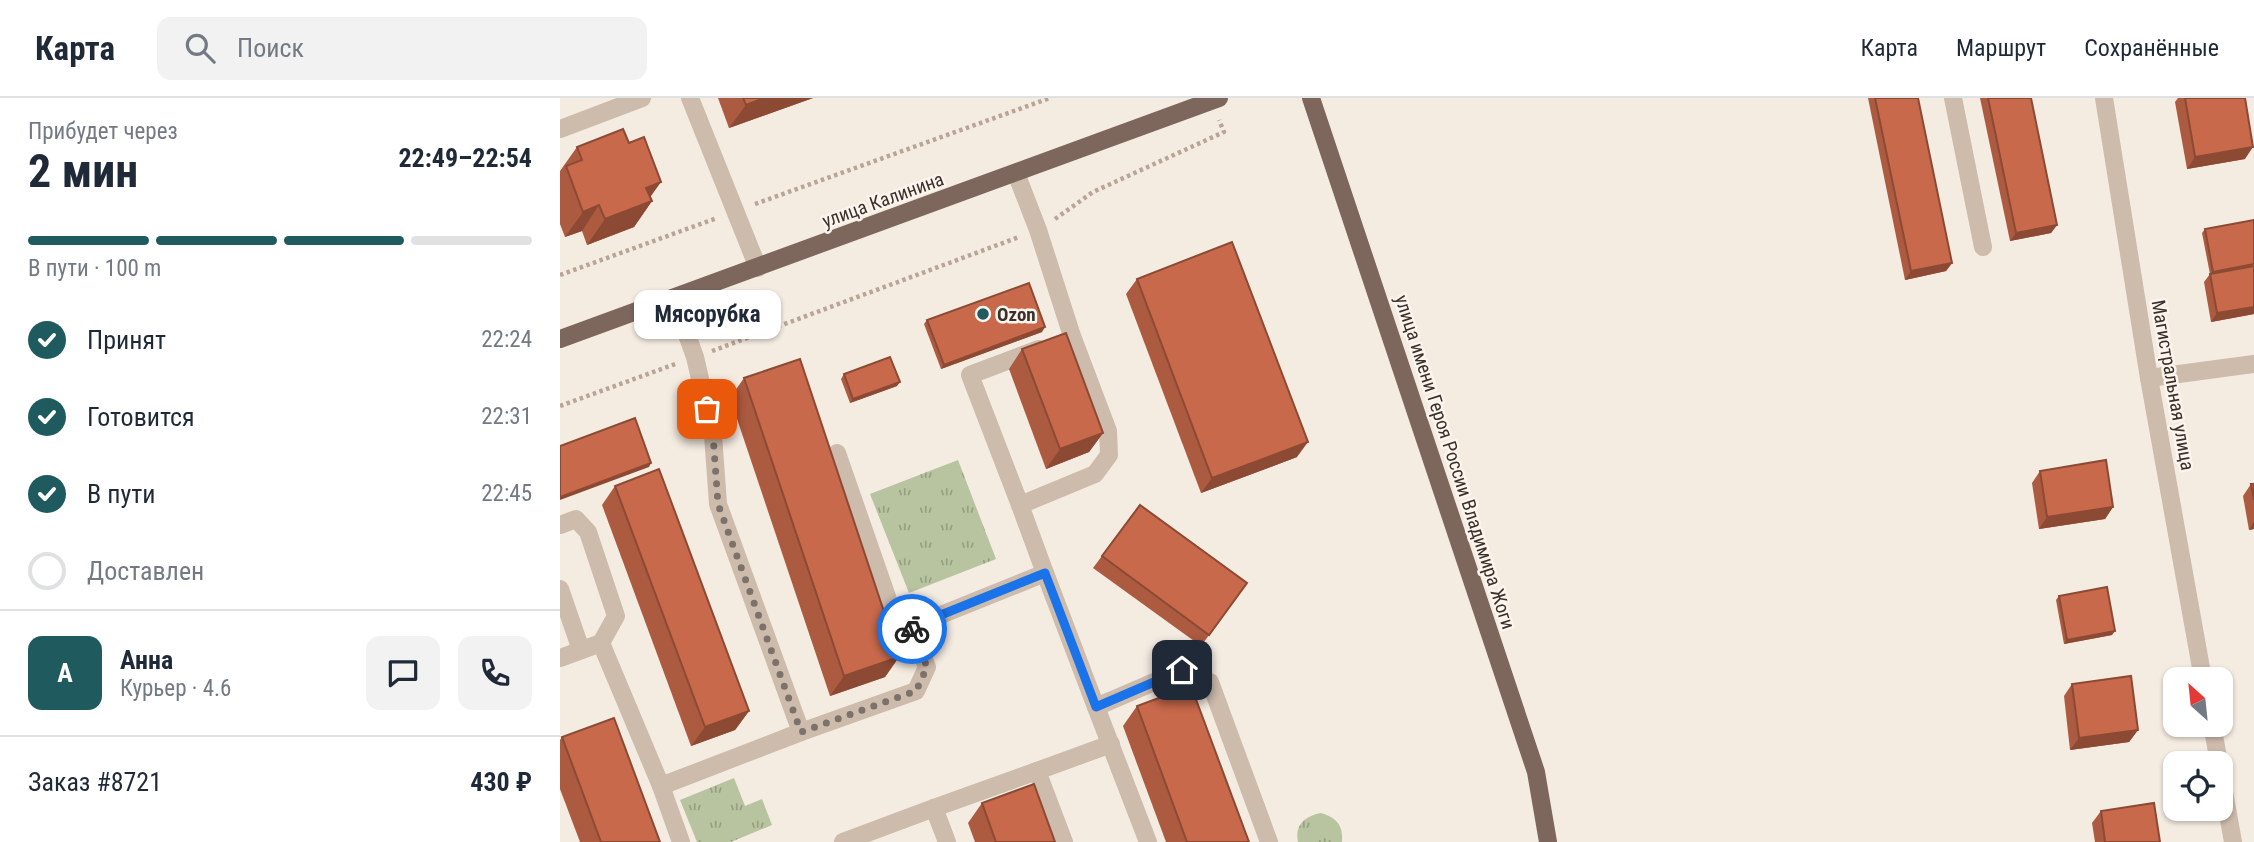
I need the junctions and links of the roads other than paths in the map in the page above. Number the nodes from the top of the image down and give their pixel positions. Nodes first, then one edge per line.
1 (642, 98) edge
2 (690, 98) edge
3 (1311, 98) edge
4 (1953, 98) edge
5 (2104, 98) edge
6 (1216, 99) edge
7 (560, 129) edge
8 (1016, 173) junction
9 (1983, 247) dead end
10 (758, 268) junction
11 (674, 299) junction
12 (1072, 336) junction
13 (560, 339) edge
14 (2254, 364) edge
15 (2149, 378) junction
16 (837, 453) dead end
17 (1020, 505) junction
18 (560, 525) edge
19 (1045, 573) junction
20 (560, 589) edge
21 (911, 627) junction
22 (601, 643) junction
23 (580, 650) junction
24 (560, 658) edge
25 (2201, 667) edge
26 (1096, 707) junction
27 (801, 732) junction
28 (1111, 744) junction
29 (1037, 771) junction
30 (661, 786) junction
31 (934, 808) junction
32 (2229, 821) edge
33 (882, 835) edge
34 (681, 842) edge
35 (843, 842) edge
36 (947, 842) edge
37 (1064, 842) edge
38 (1148, 842) edge
39 (1269, 842) edge
40 (1548, 842) edge
41 (2233, 842) edge

1 - 7 street
2 - 10 street
3 - 40 main road, улица имени Героя России Владимира Жоги
4 - 9 street
5 - 15 street, Магистральная улица
6 - 8 main road, улица Калинина
8 - 10 main road, улица Калинина
8 - 12 street
10 - 11 main road, улица Калинина
11 - 13 main road, улица Калинина
11 - 27 street
12 - 17 street
12 - 17 street
14 - 15 street
15 - 25 street, Магистральная улица
16 - 21 street
17 - 19 street
18 - 22 street
19 - 21 street
19 - 26 street
20 - 23 street
21 - 27 street
22 - 23 street
22 - 30 street
23 - 24 street
26 - 28 street
26 - 39 street
27 - 30 street
28 - 29 street
28 - 38 street
29 - 31 street
29 - 37 street
30 - 34 street
31 - 33 street
31 - 36 street
32 - 41 street
33 - 35 street

